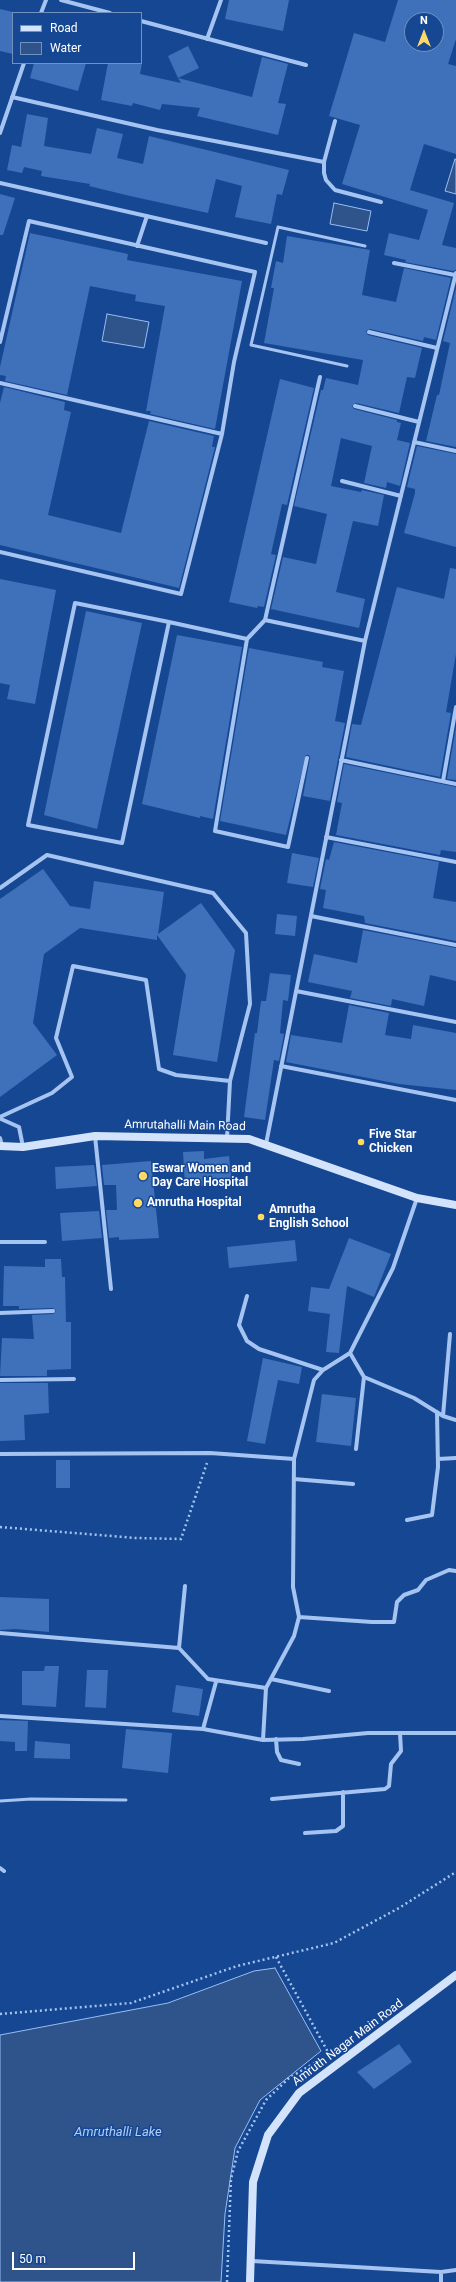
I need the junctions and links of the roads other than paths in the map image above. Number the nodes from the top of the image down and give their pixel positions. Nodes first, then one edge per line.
1 (46, 0) edge
2 (61, 0) edge
3 (221, 0) edge
4 (41, 12) edge
5 (106, 12) edge
6 (142, 21) edge
7 (207, 39) junction
8 (24, 64) edge
9 (306, 65) dead end
10 (12, 97) junction
11 (335, 121) dead end
12 (0, 133) edge
13 (324, 162) junction
14 (0, 183) edge
15 (381, 202) dead end
16 (147, 216) junction
17 (266, 243) joint
18 (274, 244) junction
19 (137, 246) junction
20 (365, 246) dead end
21 (394, 264) dead end
22 (456, 274) edge
23 (369, 332) dead end
24 (0, 342) edge
25 (437, 348) junction
26 (347, 366) dead end
27 (320, 377) dead end
28 (0, 383) edge
29 (355, 406) dead end
30 (419, 422) junction
31 (222, 434) junction
32 (414, 442) junction
33 (456, 451) edge
34 (342, 480) dead end
35 (401, 496) junction
36 (0, 552) edge
37 (265, 620) junction
38 (169, 622) junction
39 (247, 639) junction
40 (365, 641) junction
41 (456, 707) edge
42 (308, 758) dead end
43 (341, 760) junction
44 (443, 781) junction
45 (456, 784) edge
46 (326, 837) junction
47 (456, 862) edge
48 (0, 888) edge
49 (311, 916) junction
50 (456, 945) edge
51 (296, 991) junction
52 (456, 1022) edge
53 (281, 1066) junction
54 (230, 1081) junction
55 (456, 1100) edge
56 (0, 1119) edge
57 (95, 1136) junction
58 (0, 1138) edge
59 (227, 1138) junction
60 (266, 1144) junction
61 (1, 1146) edge
62 (23, 1147) junction
63 (417, 1198) junction
64 (456, 1205) edge
65 (0, 1242) edge
66 (45, 1242) dead end
67 (111, 1289) dead end
68 (247, 1296) dead end
69 (53, 1311) dead end
70 (0, 1313) edge
71 (450, 1334) dead end
72 (350, 1353) junction
73 (323, 1370) junction
74 (364, 1377) junction
75 (74, 1379) dead end
76 (0, 1380) edge
77 (437, 1412) junction
78 (443, 1416) junction
79 (456, 1420) edge
80 (356, 1449) dead end
81 (0, 1454) edge
82 (456, 1458) edge
83 (294, 1459) junction
84 (438, 1459) junction
85 (294, 1479) junction
86 (354, 1484) dead end
87 (407, 1520) dead end
88 (456, 1571) edge
89 (185, 1586) dead end
90 (299, 1617) junction
91 (0, 1633) edge
92 (179, 1648) junction
93 (271, 1679) junction
94 (216, 1682) junction
95 (266, 1688) junction
96 (329, 1690) dead end
97 (0, 1716) edge
98 (203, 1729) junction
99 (400, 1733) junction
100 (456, 1733) edge
101 (276, 1739) junction
102 (263, 1740) junction
103 (300, 1764) dead end
104 (343, 1792) junction
105 (272, 1798) dead end
106 (126, 1800) dead end
107 (0, 1801) edge
108 (305, 1833) dead end
109 (456, 1976) edge
110 (252, 2261) junction
111 (456, 2270) edge
112 (441, 2272) junction
113 (250, 2282) edge
114 (441, 2282) edge

1 - 4 street
2 - 5 street
3 - 7 street
6 - 7 street
7 - 9 street
8 - 10 street
10 - 12 street
10 - 13 street
11 - 13 street
13 - 15 street
14 - 16 street
16 - 17 street
16 - 19 street
17 - 18 lane
18 - 20 lane
18 - 26 lane
19 - 24 street
19 - 31 street
21 - 22 street
22 - 25 street
23 - 25 street
25 - 30 street
27 - 37 street
28 - 31 street
29 - 30 street
30 - 32 street
31 - 36 street
32 - 33 street
32 - 35 street
34 - 35 street
35 - 40 street
37 - 39 street
37 - 40 street
38 - 38 street
38 - 39 street
39 - 42 street
40 - 43 street
41 - 44 street
43 - 44 street
43 - 46 street
44 - 45 street
46 - 47 street
46 - 49 street
48 - 54 street
49 - 50 street
49 - 51 street
51 - 52 street
51 - 53 street
53 - 55 street
53 - 60 street
54 - 56 street
54 - 59 street
56 - 62 street
57 - 59 street, Amrutahalli Main Road
57 - 62 street, Amrutahalli Main Road
57 - 67 street
58 - 61 street
59 - 60 street, Amrutahalli Main Road
60 - 63 street, Amrutahalli Main Road
61 - 62 street, Amrutahalli Main Road
63 - 64 street, Amrutahalli Main Road
63 - 72 street
65 - 66 street
68 - 73 street
69 - 70 street
71 - 78 street
72 - 73 street
72 - 74 street
73 - 83 street
74 - 77 street
74 - 80 street
75 - 76 street
77 - 78 street
77 - 84 street
78 - 79 street
81 - 83 street
82 - 84 street
83 - 85 street
84 - 87 street
85 - 86 street
85 - 90 street
88 - 90 street
89 - 92 street
90 - 93 street
91 - 92 street
92 - 94 street
93 - 95 street
93 - 96 street
94 - 95 street
94 - 98 street
95 - 102 street
97 - 98 street
98 - 102 street
99 - 100 street
99 - 101 street
99 - 104 street
101 - 102 street
101 - 103 street
104 - 105 street
104 - 108 street
106 - 107 lane
109 - 110 street, Amruth Nagar Main Road
110 - 112 street
110 - 113 street, Amruth Nagar Main Road
111 - 112 street
112 - 114 street

